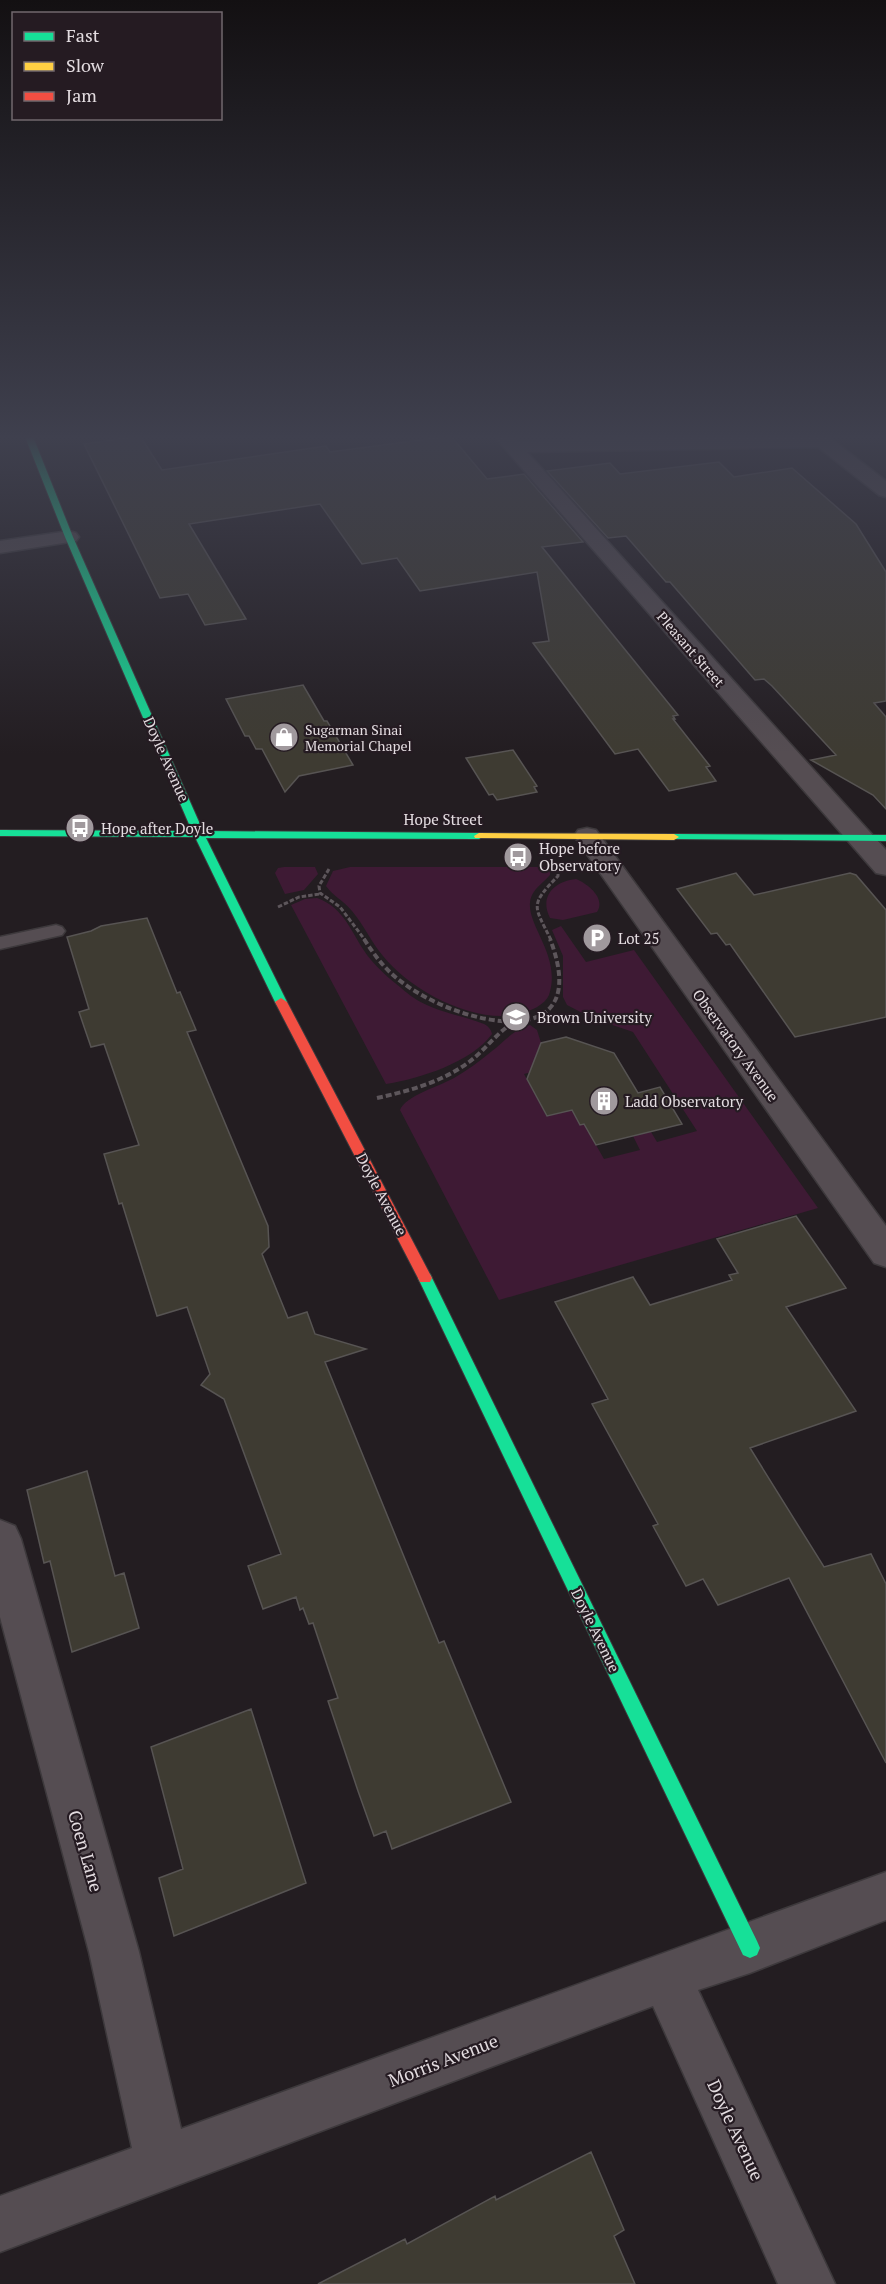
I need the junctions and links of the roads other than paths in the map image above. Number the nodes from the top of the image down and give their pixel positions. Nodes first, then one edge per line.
1 (44, 541) edge
2 (71, 541) edge
3 (595, 541) edge
4 (0, 547) edge
5 (0, 833) edge
6 (200, 835) junction
7 (587, 836) junction
8 (858, 838) junction
9 (886, 838) edge
10 (886, 867) edge
11 (56, 931) dead end
12 (0, 944) edge
13 (886, 1253) edge
14 (0, 1539) edge
15 (886, 1896) edge
16 (750, 1948) junction
17 (665, 1976) junction
18 (163, 2165) junction
19 (0, 2224) edge
20 (807, 2284) edge

1 - 4 street
2 - 6 street, Doyle Avenue
3 - 8 street, Pleasant Street
5 - 6 street, Hope Street
6 - 7 street, Hope Street
6 - 16 street, Doyle Avenue
7 - 8 street, Hope Street
7 - 13 street, Observatory Avenue
8 - 9 street, Hope Street
8 - 10 street, Pleasant Street
11 - 12 lane
14 - 18 street, Coen Lane
15 - 16 street, Morris Avenue
16 - 17 street, Morris Avenue
17 - 18 street, Morris Avenue
17 - 20 street, Doyle Avenue
18 - 19 street, Morris Avenue

